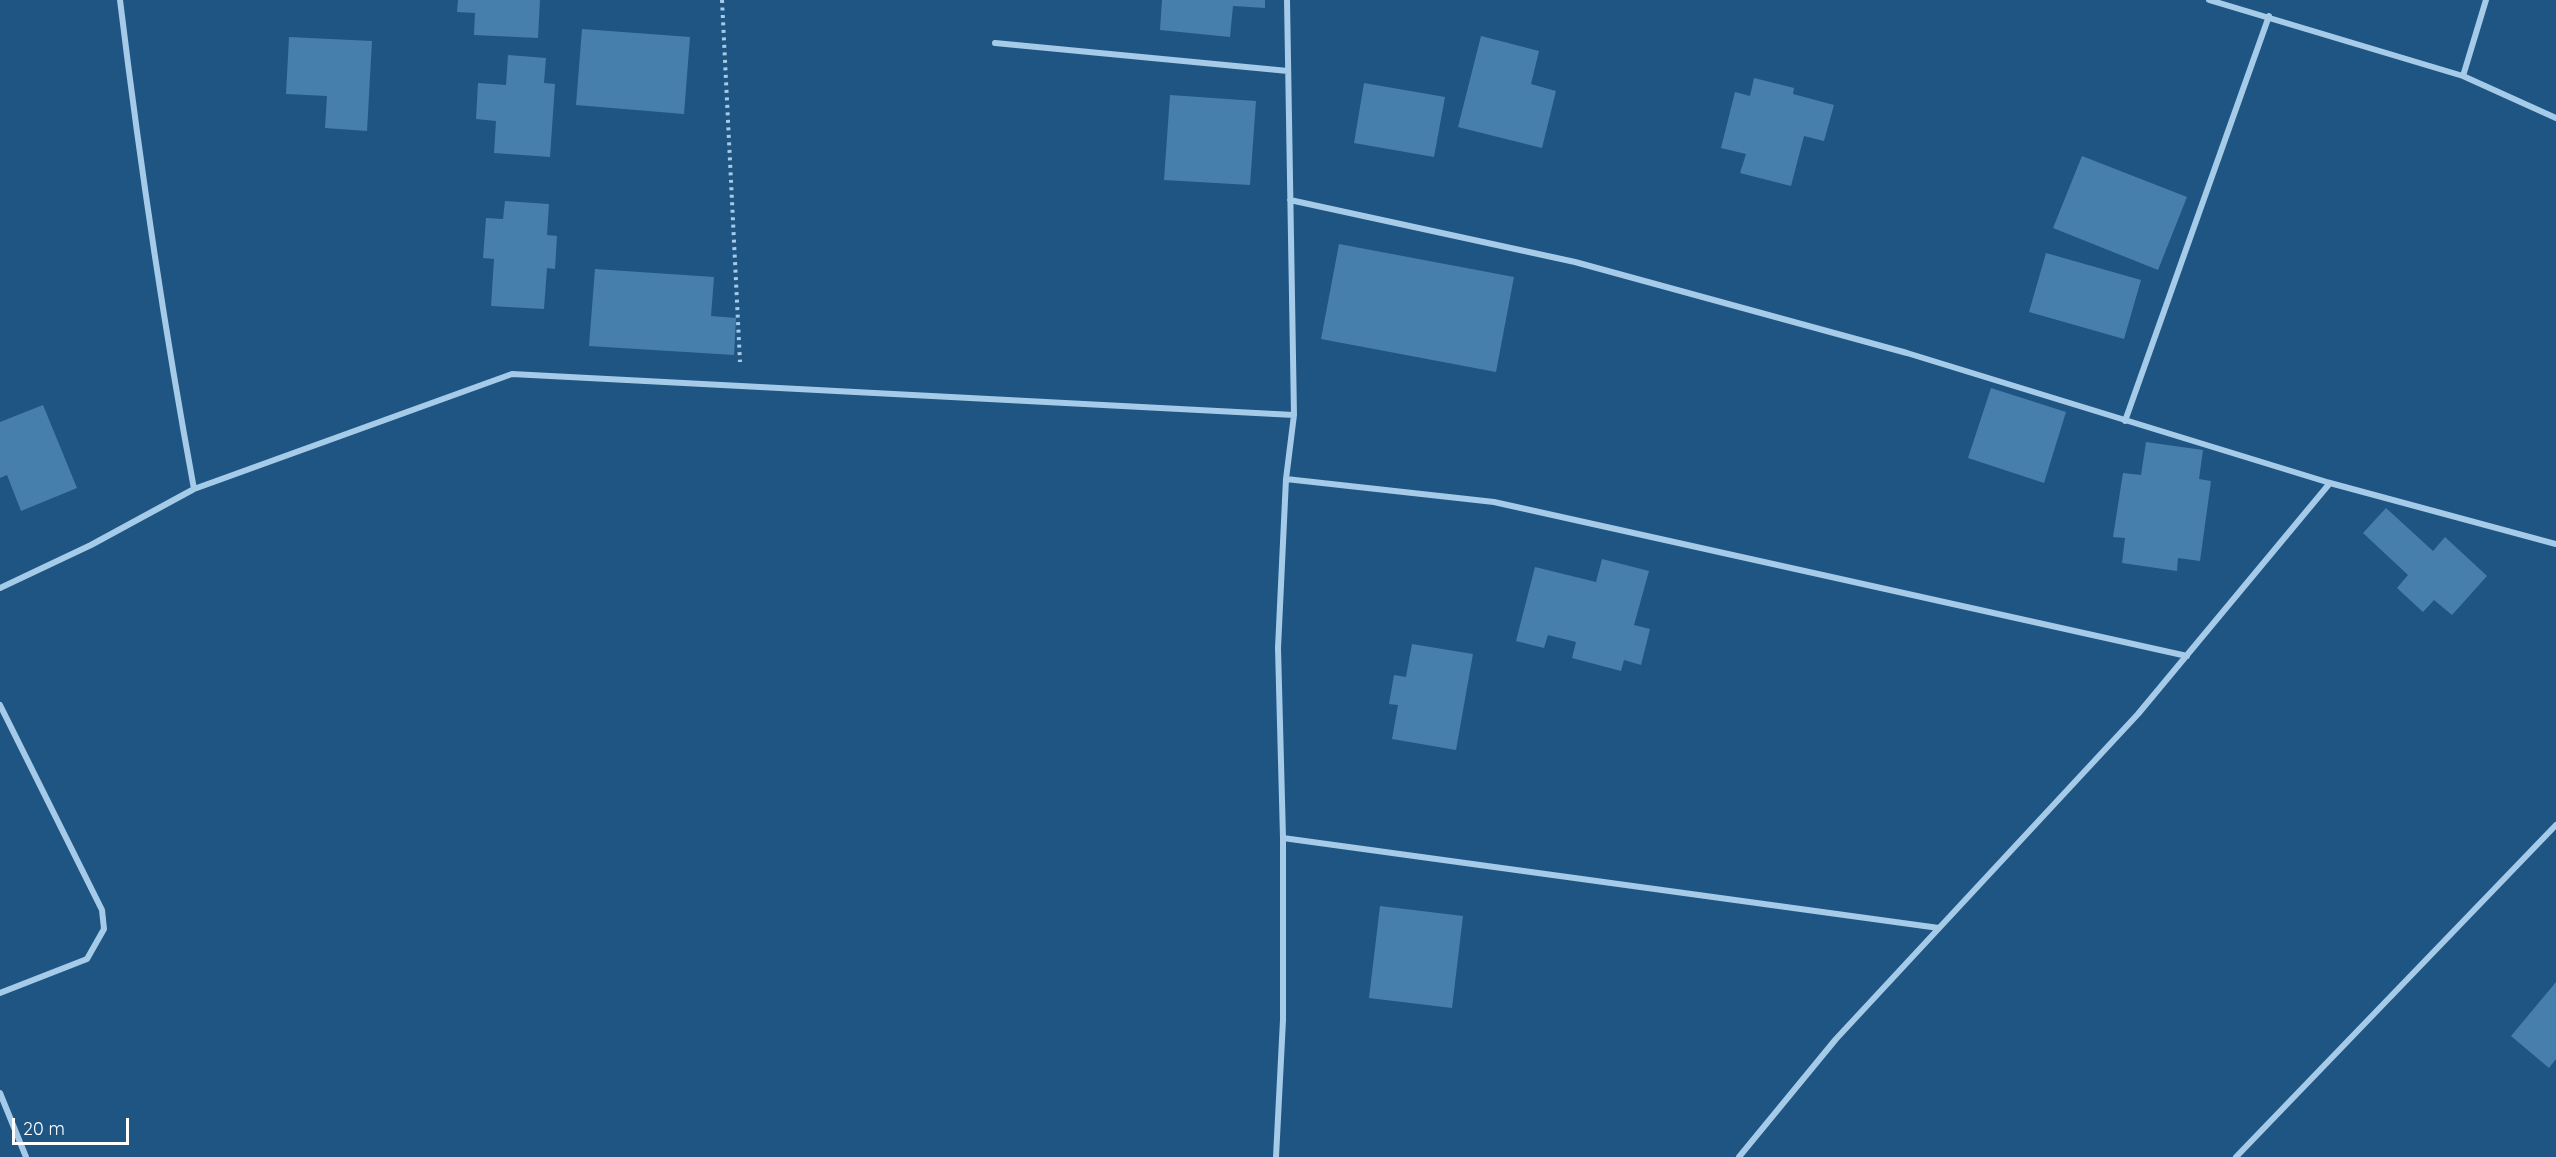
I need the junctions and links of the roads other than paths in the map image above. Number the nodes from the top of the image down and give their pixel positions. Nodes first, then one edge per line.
1 (120, 0) edge
2 (1287, 0) edge
3 (2209, 0) edge
4 (2486, 0) edge
5 (2269, 16) junction
6 (995, 44) dead end
7 (1288, 71) junction
8 (2463, 76) junction
9 (2556, 118) edge
10 (1290, 200) junction
11 (1294, 415) junction
12 (2125, 421) junction
13 (1286, 479) junction
14 (2330, 483) junction
15 (194, 489) junction
16 (2556, 544) edge
17 (0, 588) edge
18 (2187, 656) junction
19 (0, 705) edge
20 (2556, 825) edge
21 (1283, 838) junction
22 (1939, 928) junction
23 (0, 993) edge
24 (0, 1094) edge
25 (26, 1157) edge
26 (1276, 1157) edge
27 (1739, 1157) edge
28 (2236, 1157) edge

1 - 15 street
2 - 7 street
3 - 5 street
4 - 8 street
5 - 8 street
5 - 12 street
6 - 7 street
7 - 10 street
8 - 9 street
10 - 11 street
10 - 12 street
11 - 13 street
11 - 15 street
12 - 14 street
13 - 18 street
13 - 21 street
14 - 16 street
14 - 18 street
15 - 17 street
18 - 22 street
19 - 23 street
20 - 28 street
21 - 22 street
21 - 26 street
22 - 27 street
24 - 25 street

